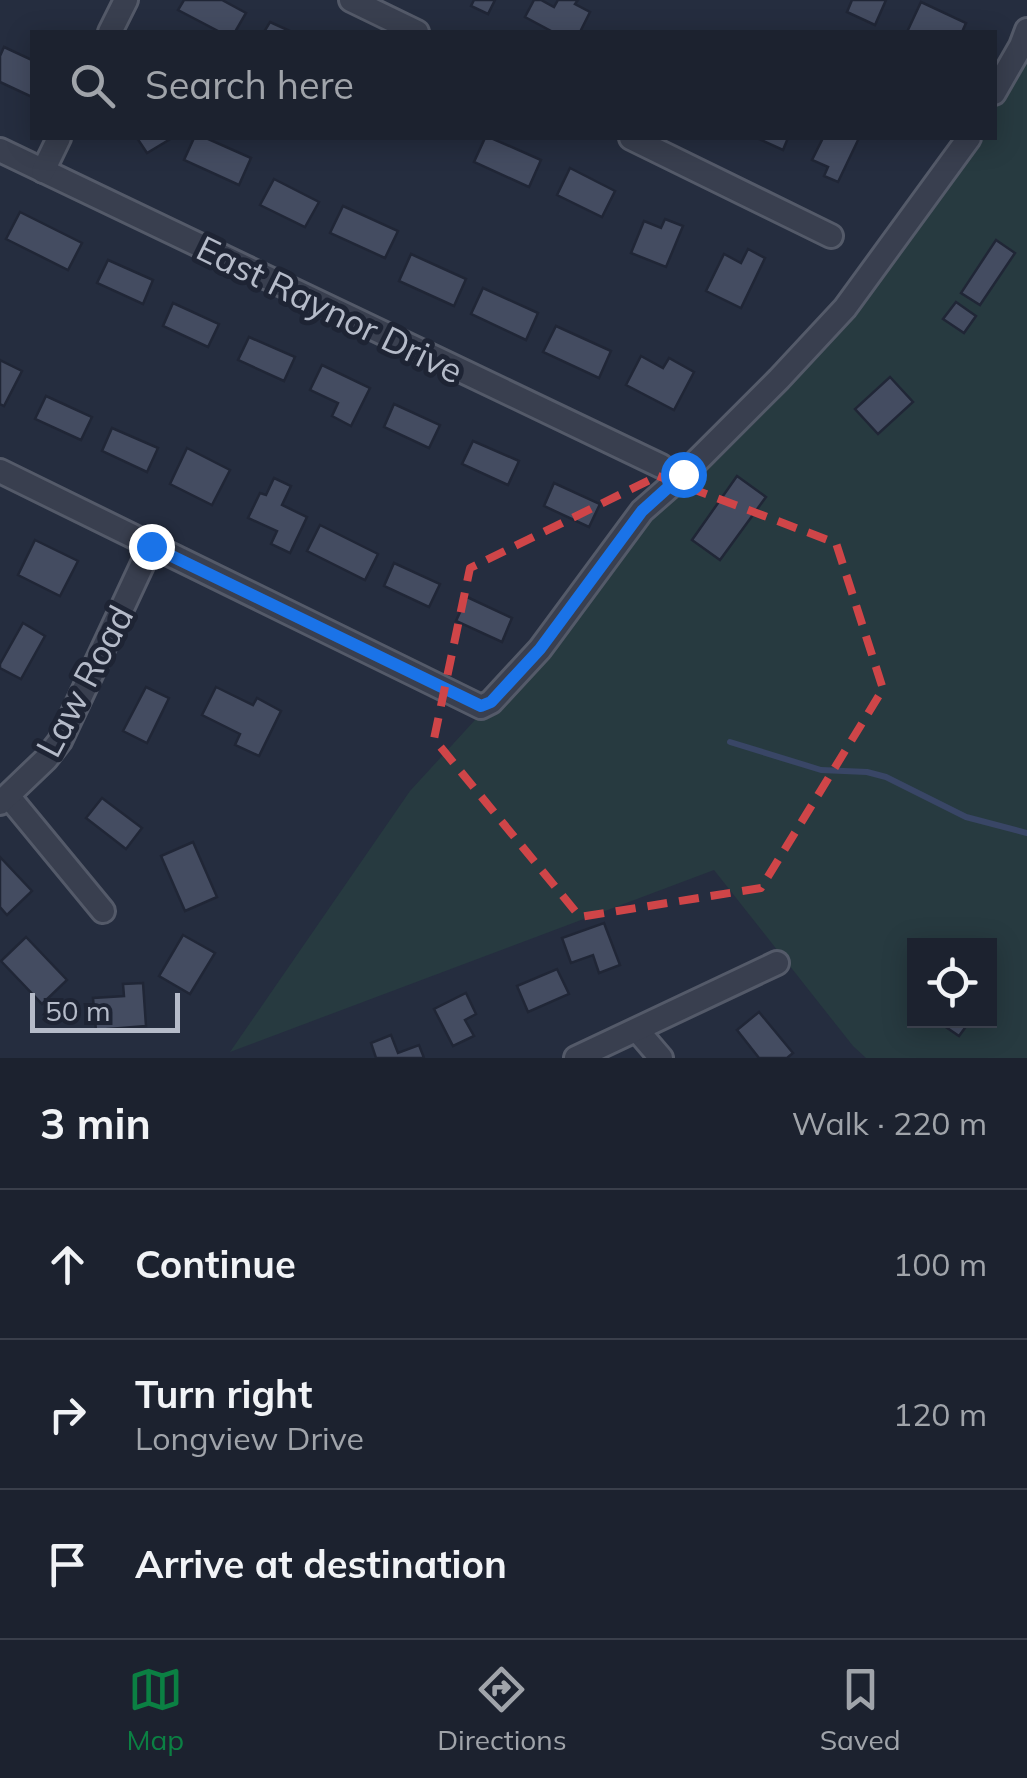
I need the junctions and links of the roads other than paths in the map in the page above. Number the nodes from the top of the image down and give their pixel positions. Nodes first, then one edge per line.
1 (126, 0) edge
2 (351, 0) edge
3 (111, 30) edge
4 (413, 30) edge
5 (1027, 30) edge
6 (997, 87) edge
7 (58, 140) edge
8 (635, 140) edge
9 (968, 140) edge
10 (0, 150) edge
11 (42, 171) junction
12 (831, 236) dead end
13 (660, 466) dead end
14 (0, 471) edge
15 (151, 546) junction
16 (4, 800) edge
17 (104, 911) dead end
18 (778, 963) dead end
19 (637, 1030) junction
20 (576, 1058) edge
21 (661, 1058) edge

1 - 3 street
2 - 4 street
5 - 6 street
7 - 11 street
8 - 12 street
9 - 15 street
10 - 11 street, East Raynor Drive
11 - 13 street, East Raynor Drive
14 - 15 street
15 - 16 street, Law Road
16 - 17 street
18 - 19 street
19 - 20 street
19 - 21 street

